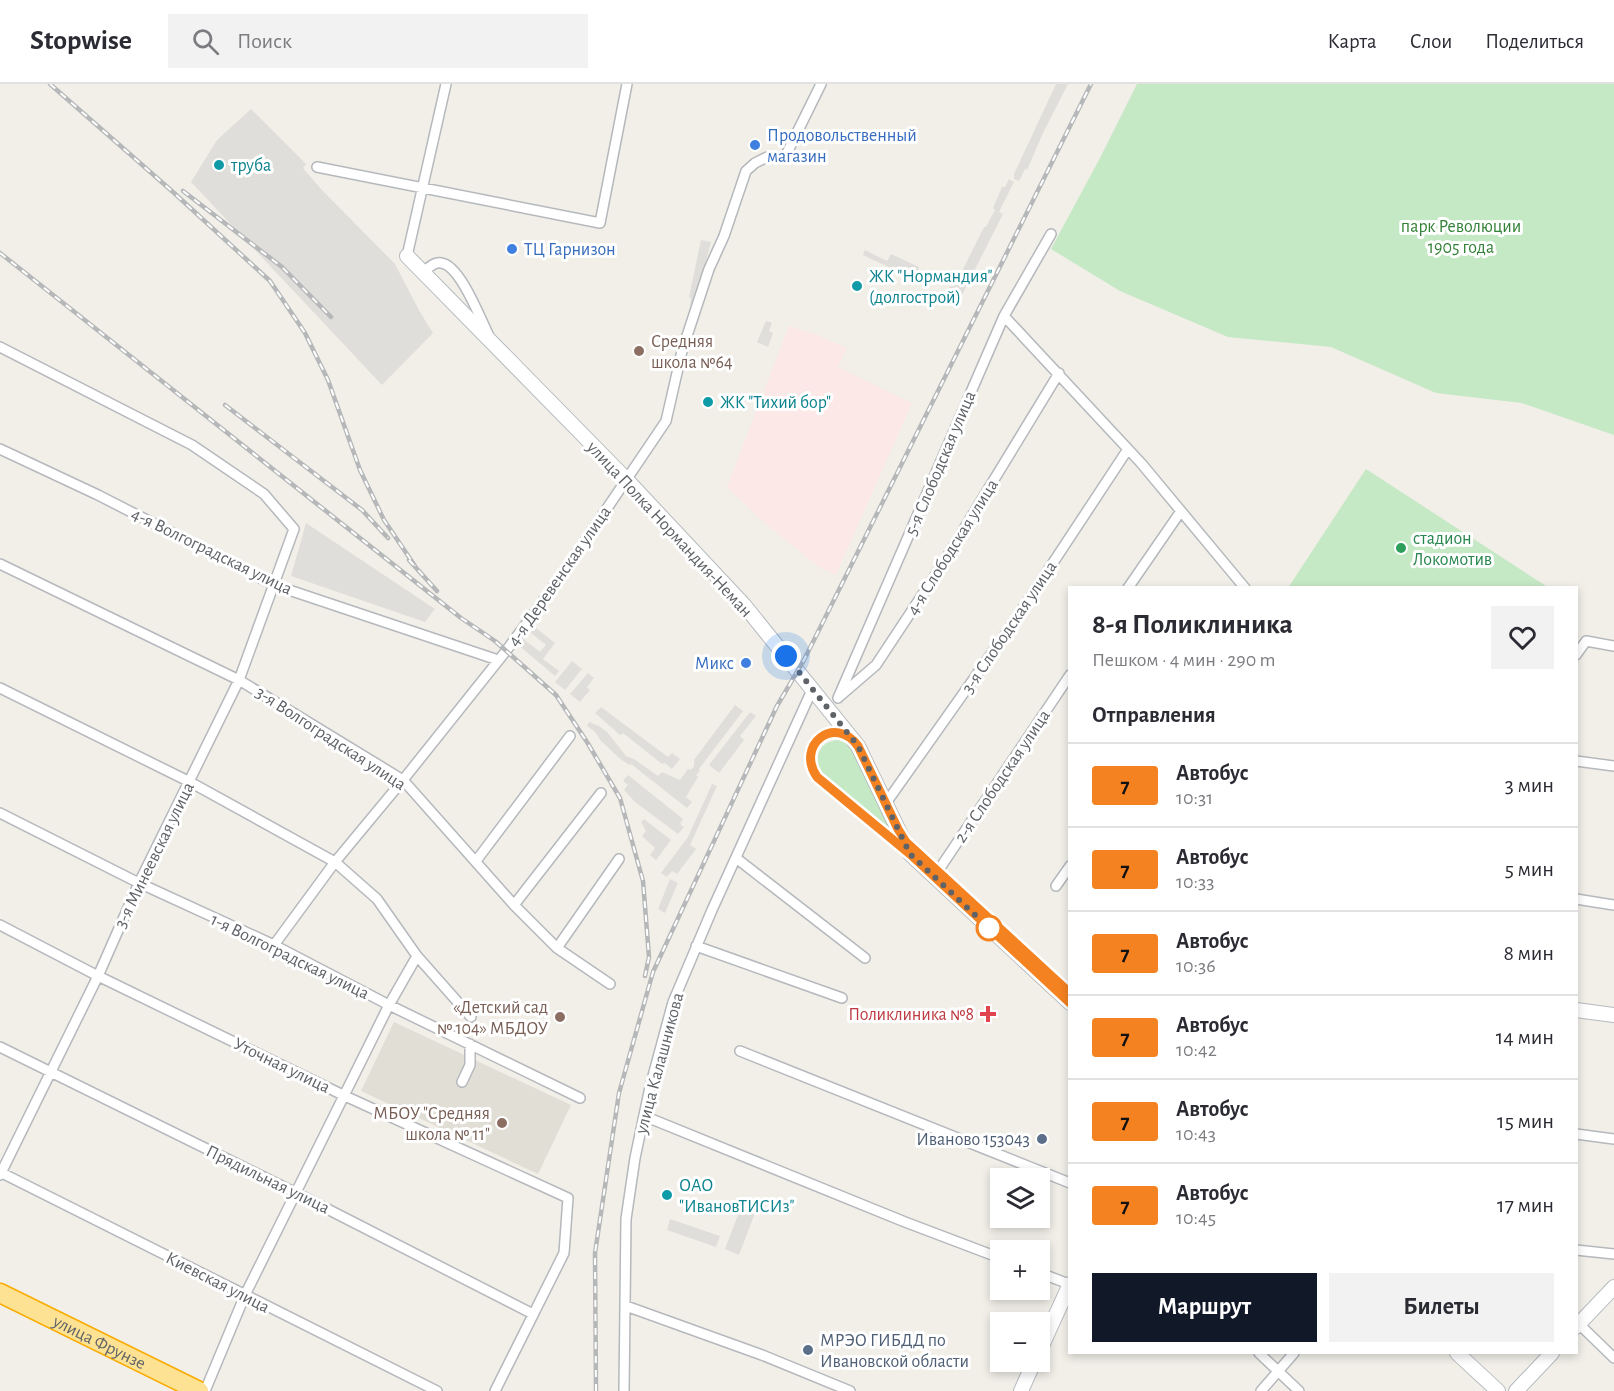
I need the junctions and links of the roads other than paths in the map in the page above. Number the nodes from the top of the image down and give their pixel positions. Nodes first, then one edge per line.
1 (446, 84) edge
2 (627, 84) edge
3 (821, 84) edge
4 (317, 166) dead end
5 (423, 188) junction
6 (1051, 234) dead end
7 (407, 256) joint
8 (427, 276) junction
9 (1004, 316) junction
10 (493, 344) junction
11 (0, 347) edge
12 (1059, 373) junction
13 (0, 449) edge
14 (1128, 449) junction
15 (626, 479) junction
16 (1181, 511) junction
17 (0, 564) edge
18 (274, 585) junction
19 (1129, 586) edge
20 (1243, 586) edge
21 (1614, 646) edge
22 (1578, 652) edge
23 (498, 660) junction
24 (1068, 678) edge
25 (239, 680) junction
26 (0, 688) edge
27 (812, 690) junction
28 (838, 698) junction
29 (827, 707) junction
30 (570, 736) dead end
31 (853, 738) junction
32 (1578, 761) edge
33 (1614, 766) edge
34 (403, 780) junction
35 (190, 782) junction
36 (601, 793) dead end
37 (886, 803) junction
38 (0, 813) edge
39 (898, 829) junction
40 (910, 854) junction
41 (736, 858) junction
42 (619, 860) dead end
43 (476, 861) junction
44 (335, 862) junction
45 (1068, 869) edge
46 (936, 874) junction
47 (139, 883) junction
48 (1056, 886) dead end
49 (1578, 899) edge
50 (514, 905) junction
51 (1614, 905) edge
52 (0, 925) edge
53 (274, 945) junction
54 (696, 946) junction
55 (557, 948) junction
56 (417, 956) junction
57 (865, 958) dead end
58 (98, 976) junction
59 (610, 984) dead end
60 (1068, 991) edge
61 (842, 998) dead end
62 (1068, 1001) edge
63 (388, 1005) junction
64 (1578, 1010) edge
65 (1614, 1015) edge
66 (471, 1017) dead end
67 (470, 1044) junction
68 (0, 1047) edge
69 (740, 1051) dead end
70 (51, 1072) junction
71 (462, 1082) dead end
72 (345, 1096) junction
73 (580, 1098) dead end
74 (644, 1116) junction
75 (1578, 1134) edge
76 (1614, 1139) edge
77 (0, 1174) edge
78 (1068, 1181) edge
79 (296, 1193) junction
80 (1578, 1250) edge
81 (990, 1254) edge
82 (1614, 1254) edge
83 (1050, 1277) edge
84 (1068, 1284) edge
85 (1068, 1286) edge
86 (1614, 1287) edge
87 (0, 1293) edge
88 (245, 1295) junction
89 (0, 1302) edge
90 (626, 1306) junction
91 (533, 1314) junction
92 (1578, 1326) edge
93 (1050, 1327) edge
94 (1260, 1354) edge
95 (1293, 1354) edge
96 (1446, 1354) edge
97 (1458, 1354) edge
98 (1551, 1354) edge
99 (1614, 1358) edge
100 (1277, 1370) junction
101 (1030, 1372) edge
102 (177, 1391) edge
103 (199, 1391) edge
104 (205, 1391) edge
105 (437, 1391) edge
106 (495, 1391) edge
107 (624, 1391) edge
108 (850, 1391) edge
109 (1021, 1391) edge
110 (1261, 1391) edge
111 (1299, 1391) edge
112 (1486, 1391) edge
113 (1498, 1391) edge
114 (1516, 1391) edge

1 - 5 street
2 - 5 street
3 - 15 street, 4-я Деревенская улица
4 - 5 street
5 - 7 street
6 - 9 street, 5-я Слободская улица
7 - 8 street, улица Полка Нормандия-Неман
8 - 10 street, улица Полка Нормандия-Неман
8 - 10 street
9 - 12 street
9 - 28 street, 5-я Слободская улица
10 - 15 street, улица Полка Нормандия-Неман
11 - 18 street, 3-я Минеевская улица
12 - 14 street
12 - 28 street, 4-я Слободская улица
13 - 18 street, 4-я Волгоградская улица
14 - 16 street
14 - 37 street, 3-я Слободская улица
15 - 23 street, 4-я Деревенская улица
15 - 27 street, улица Полка Нормандия-Неман
16 - 19 street
16 - 20 street
17 - 25 street, 3-я Волгоградская улица
18 - 23 street, 4-я Волгоградская улица
18 - 25 street, 3-я Минеевская улица
21 - 22 street
23 - 34 street, 4-я Деревенская улица
24 - 46 street, 2-я Слободская улица
25 - 34 street, 3-я Волгоградская улица
25 - 35 street, 3-я Минеевская улица
26 - 35 street
27 - 29 street, улица Полка Нормандия-Неман
27 - 41 street, улица Калашникова
28 - 29 street, 4-я Слободская улица
29 - 31 street, улица Полка Нормандия-Неман
30 - 43 street
31 - 37 street, улица Полка Нормандия-Неман
31 - 40 street
32 - 33 street
34 - 43 street, 3-я Волгоградская улица
34 - 44 street, 4-я Деревенская улица
35 - 44 street
35 - 47 street, 3-я Минеевская улица
36 - 50 street
37 - 39 street, улица Полка Нормандия-Неман
38 - 47 street, 1-я Волгоградская улица
39 - 40 street, улица Полка Нормандия-Неман
39 - 46 street, улица Полка Нормандия-Неман
40 - 46 street, улица Полка Нормандия-Неман
41 - 54 street, улица Калашникова
41 - 57 street
42 - 55 street
43 - 50 street, 3-я Волгоградская улица
44 - 53 street, 4-я Деревенская улица
44 - 56 street
45 - 48 street
46 - 60 street, улица Полка Нормандия-Неман
46 - 62 street, улица Полка Нормандия-Неман
47 - 53 street, 1-я Волгоградская улица
47 - 58 street, 3-я Минеевская улица
49 - 51 street
50 - 55 street, 3-я Волгоградская улица
52 - 58 street, Уточная улица
53 - 63 street, 1-я Волгоградская улица
54 - 61 street
54 - 74 street, улица Калашникова
55 - 59 street, 3-я Волгоградская улица
56 - 63 street
56 - 66 street
58 - 70 street, 3-я Минеевская улица
58 - 72 street, Уточная улица
63 - 67 street, 1-я Волгоградская улица
63 - 72 street
64 - 65 street
67 - 71 street
67 - 73 street, 1-я Волгоградская улица
68 - 70 street, Прядильная улица
69 - 78 street
70 - 77 street, 3-я Минеевская улица
70 - 79 street, Прядильная улица
72 - 79 street
72 - 91 street, Уточная улица
74 - 81 street
74 - 90 street, улица Калашникова
75 - 76 street
77 - 88 street, Киевская улица
79 - 88 street
79 - 91 street, Прядильная улица
80 - 82 street
83 - 84 street
85 - 93 street
86 - 92 street
87 - 103 highway, улица Фрунзе
88 - 104 street
88 - 105 street, Киевская улица
89 - 102 highway, улица Фрунзе
90 - 107 street, улица Калашникова
90 - 108 street
91 - 106 street
92 - 99 street
94 - 100 street
95 - 100 street
96 - 112 street
97 - 113 street
98 - 114 street
100 - 110 street
100 - 111 street
101 - 109 street

